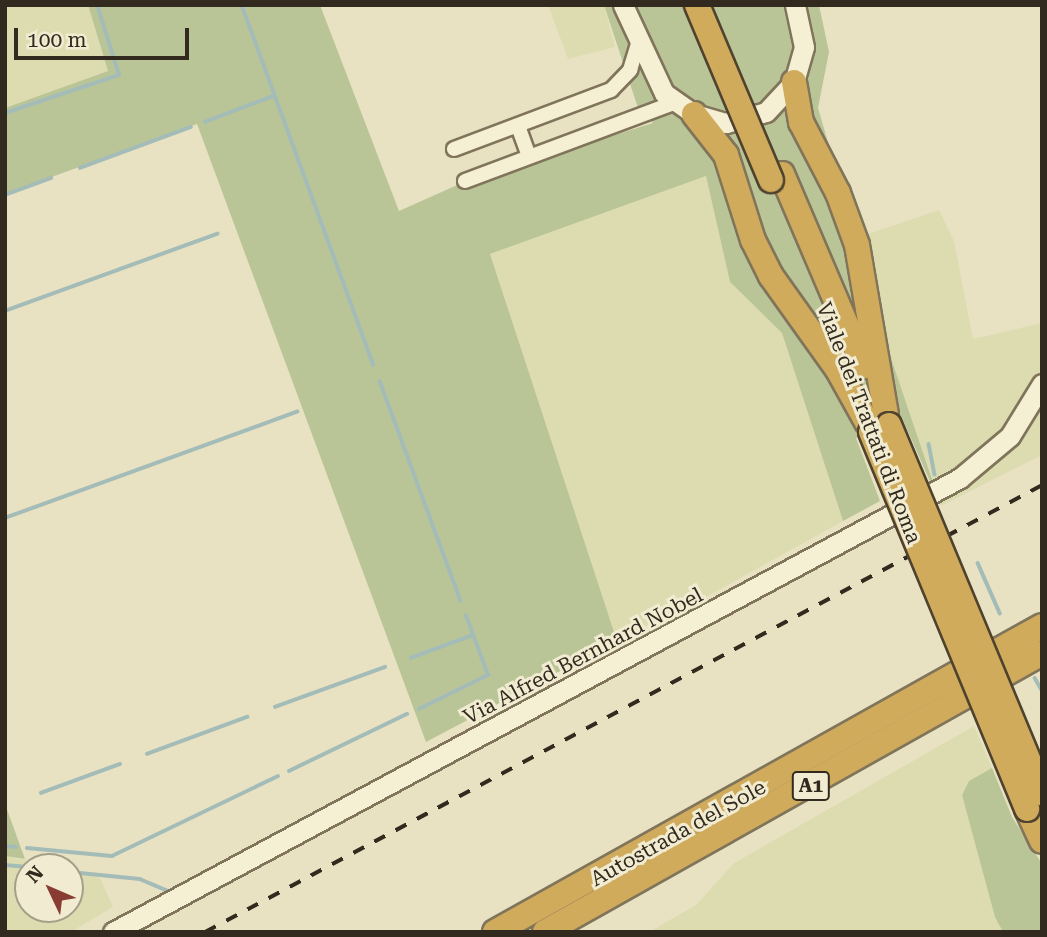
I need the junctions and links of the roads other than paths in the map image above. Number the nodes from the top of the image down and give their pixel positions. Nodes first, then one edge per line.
1 (624, 5) edge
2 (697, 5) edge
3 (710, 5) edge
4 (795, 5) edge
5 (639, 41) junction
6 (794, 82) junction
7 (684, 109) junction
8 (518, 126) junction
9 (454, 149) dead end
10 (528, 156) junction
11 (777, 177) junction
12 (465, 181) dead end
13 (1042, 383) edge
14 (878, 423) junction
15 (1042, 626) edge
16 (1042, 653) edge
17 (1034, 801) edge
18 (1042, 841) edge
19 (586, 883) junction
20 (579, 914) junction
21 (113, 932) edge
22 (474, 932) edge
23 (495, 932) edge
24 (545, 932) edge
25 (555, 932) edge

1 - 5 street
2 - 11 highway, Viale dei Trattati di Roma, bridge
3 - 11 highway, Viale dei Trattati di Roma
4 - 6 street
5 - 7 street
5 - 8 street
6 - 7 street
6 - 14 highway
7 - 10 street
7 - 14 highway
8 - 9 street
8 - 10 street
10 - 12 street
11 - 14 highway, Viale dei Trattati di Roma
13 - 21 street, Via Alfred Bernhard Nobel
14 - 17 highway, Viale dei Trattati di Roma, bridge
15 - 19 highway, Autostrada del Sole / A1
16 - 20 highway, Autostrada del Sole / A1
17 - 18 highway, Viale dei Trattati di Roma
19 - 22 highway
19 - 23 highway, Autostrada del Sole / A1
20 - 24 highway, Autostrada del Sole / A1
20 - 25 highway

